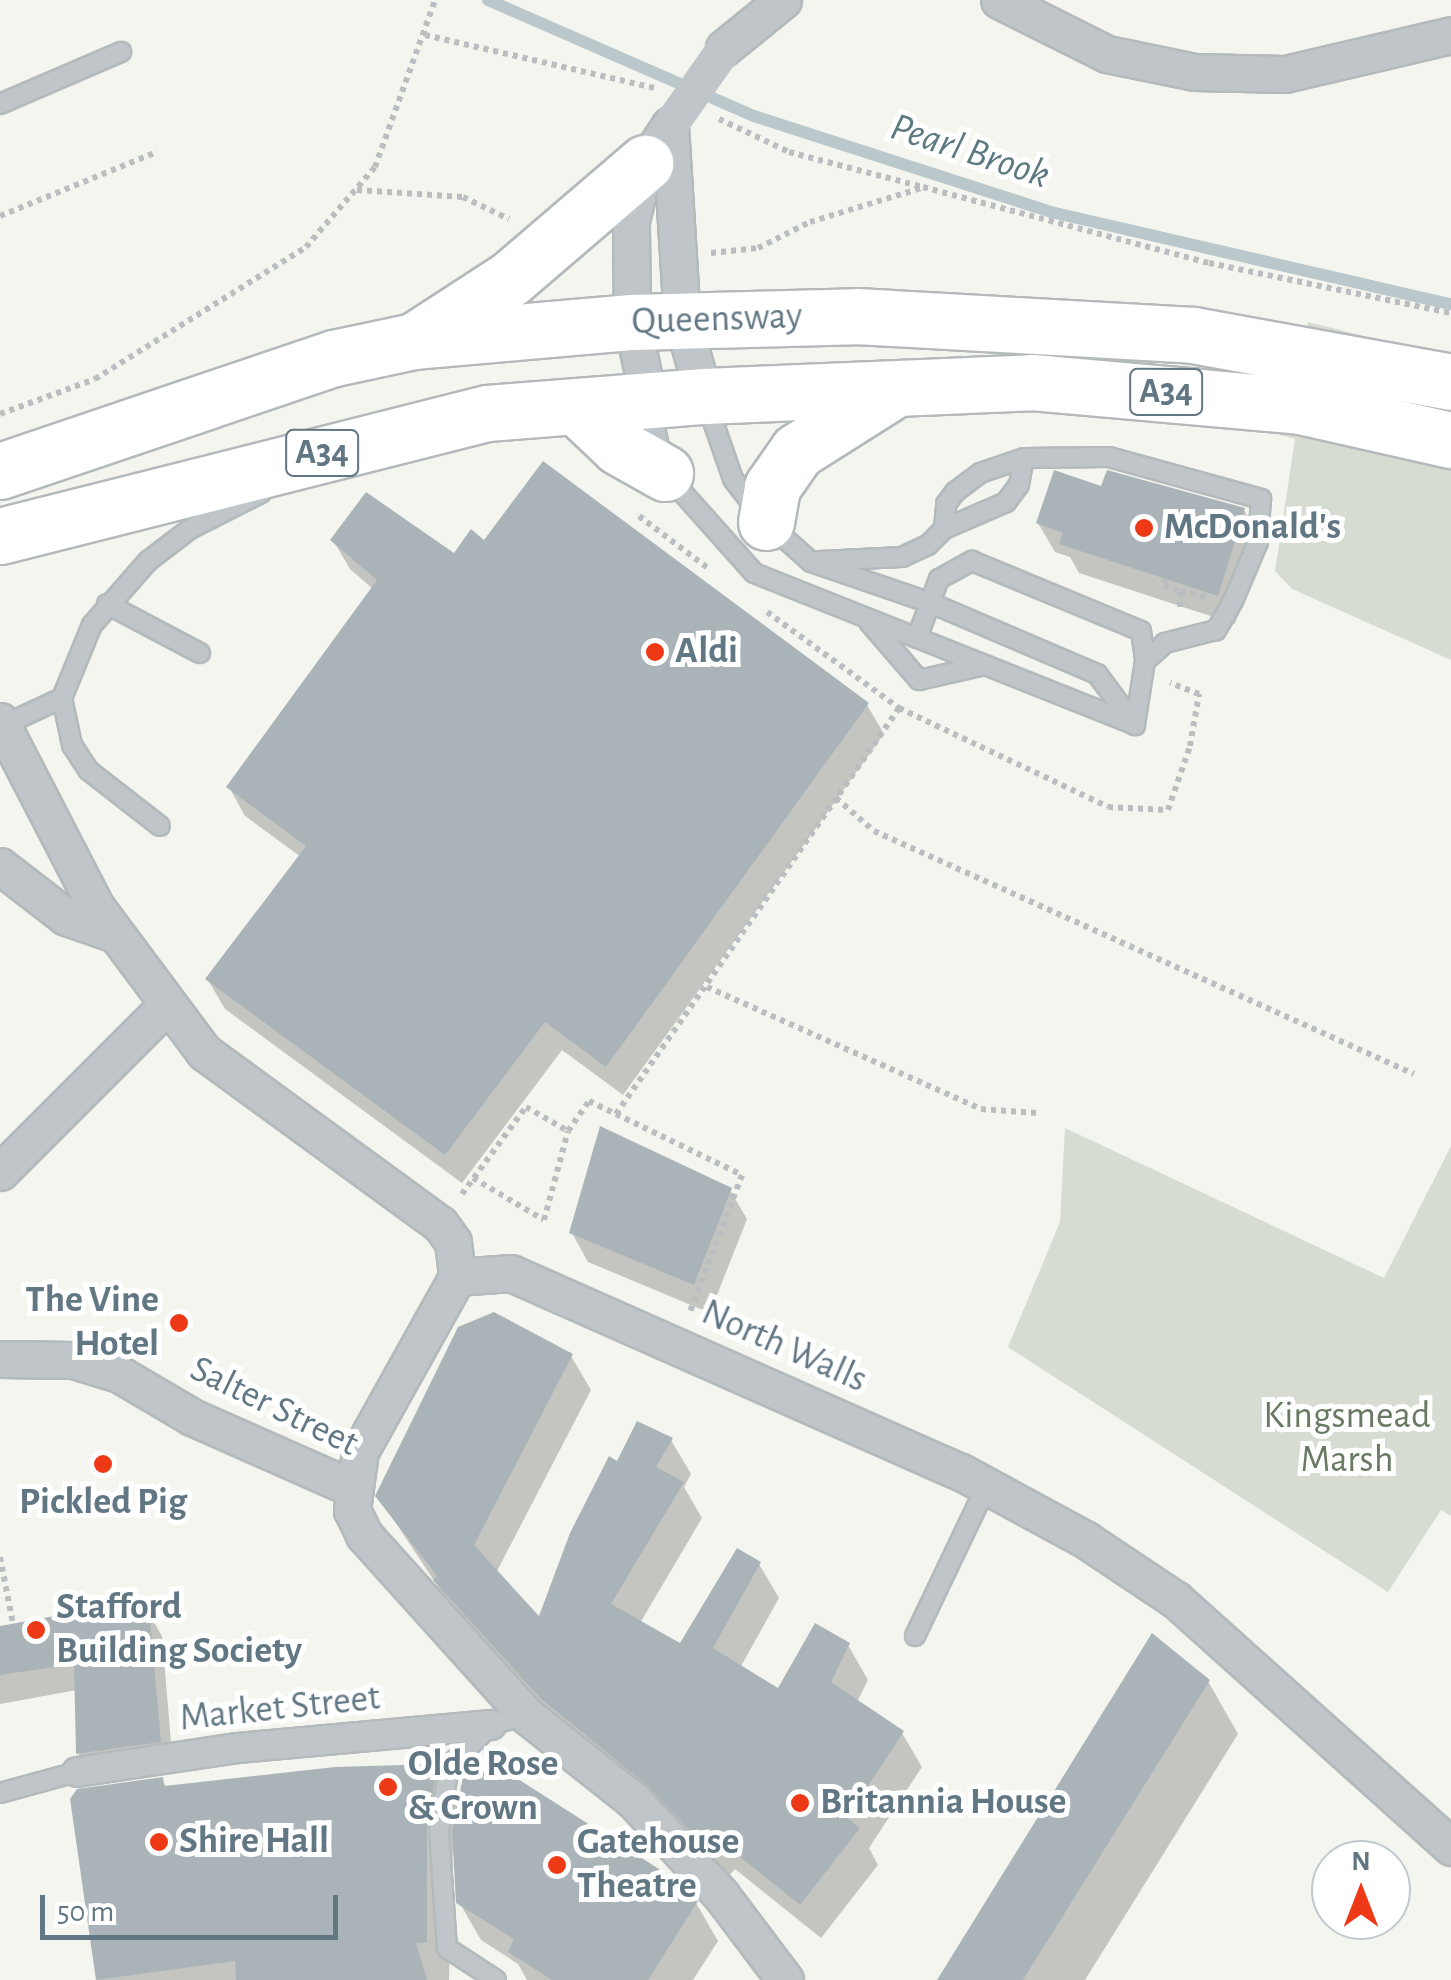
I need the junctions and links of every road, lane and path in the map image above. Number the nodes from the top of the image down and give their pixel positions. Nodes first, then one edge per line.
1 (435, 0) edge
2 (783, 0) edge
3 (1000, 0) edge
4 (424, 34) junction
5 (1451, 35) edge
6 (122, 52) dead end
7 (0, 104) edge
8 (705, 112) dead end
9 (662, 128) junction
10 (157, 152) dead end
11 (923, 188) junction
12 (0, 216) edge
13 (679, 256) junction
14 (1451, 313) edge
15 (657, 321) junction
16 (413, 341) junction
17 (1451, 382) edge
18 (898, 387) junction
19 (704, 396) junction
20 (650, 402) junction
21 (579, 409) junction
22 (0, 414) edge
23 (374, 439) junction
24 (1451, 440) edge
25 (1024, 458) junction
26 (0, 471) edge
27 (665, 472) junction
28 (766, 522) junction
29 (944, 529) junction
30 (0, 536) edge
31 (812, 562) junction
32 (930, 603) junction
33 (107, 604) junction
34 (864, 617) junction
35 (917, 638) junction
36 (200, 652) dead end
37 (1145, 660) junction
38 (986, 665) junction
39 (62, 698) junction
40 (1135, 726) junction
41 (4, 754) edge
42 (836, 798) junction
43 (160, 826) dead end
44 (0, 866) edge
45 (115, 934) junction
46 (707, 987) junction
47 (166, 1007) junction
48 (1414, 1074) dead end
49 (1037, 1113) dead end
50 (616, 1114) junction
51 (568, 1131) junction
52 (0, 1172) edge
53 (474, 1178) junction
54 (440, 1224) junction
55 (458, 1277) junction
56 (695, 1298) dead end
57 (0, 1358) edge
58 (987, 1485) junction
59 (352, 1488) junction
60 (0, 1557) edge
61 (13, 1624) dead end
62 (915, 1636) dead end
63 (526, 1714) junction
64 (491, 1724) junction
65 (77, 1772) joint
66 (0, 1793) edge
67 (1451, 1847) edge
68 (496, 1980) edge
69 (785, 1980) edge

1 - 4 path
2 - 9 street, bridge
3 - 5 street
4 - 9 path
4 - 22 path
6 - 7 lane
8 - 11 path
9 - 13 street
9 - 15 street
9 - 16 highway
10 - 12 path
11 - 13 path
11 - 14 path
13 - 15 street
15 - 16 highway, Queensway / A34
15 - 17 highway, Queensway / A34
15 - 19 street
15 - 20 street
16 - 26 highway, Queensway / A34
18 - 19 highway, Queensway / A34
18 - 24 highway, Queensway / A34
18 - 28 highway
19 - 20 highway, Queensway / A34
19 - 28 lane
20 - 21 highway, Queensway / A34
20 - 27 lane
21 - 23 highway, Queensway / A34
21 - 27 highway
23 - 30 highway, Queensway / A34
23 - 33 lane
25 - 29 lane
25 - 29 lane
25 - 37 lane
27 - 34 lane
28 - 31 lane
29 - 31 lane
31 - 32 lane
32 - 35 lane
32 - 37 lane
32 - 40 lane
33 - 36 lane
33 - 39 lane
34 - 35 lane
34 - 38 lane
35 - 38 lane
37 - 40 lane
37 - 42 path
38 - 40 lane
39 - 41 lane
39 - 43 lane
41 - 45 street
42 - 46 path
42 - 48 path
44 - 45 street
45 - 47 street
46 - 49 path
46 - 50 path
47 - 52 street
47 - 54 street
50 - 51 path
50 - 56 path
51 - 53 path
51 - 53 path
53 - 54 path
54 - 55 street
55 - 58 street, North Walls
55 - 59 street
57 - 59 street, Salter Street
58 - 62 lane
58 - 67 street, North Walls
59 - 63 street, Salter Street
60 - 61 path
63 - 64 lane
63 - 69 street, Salter Street
64 - 65 street, Market Street
64 - 68 lane
65 - 66 lane

